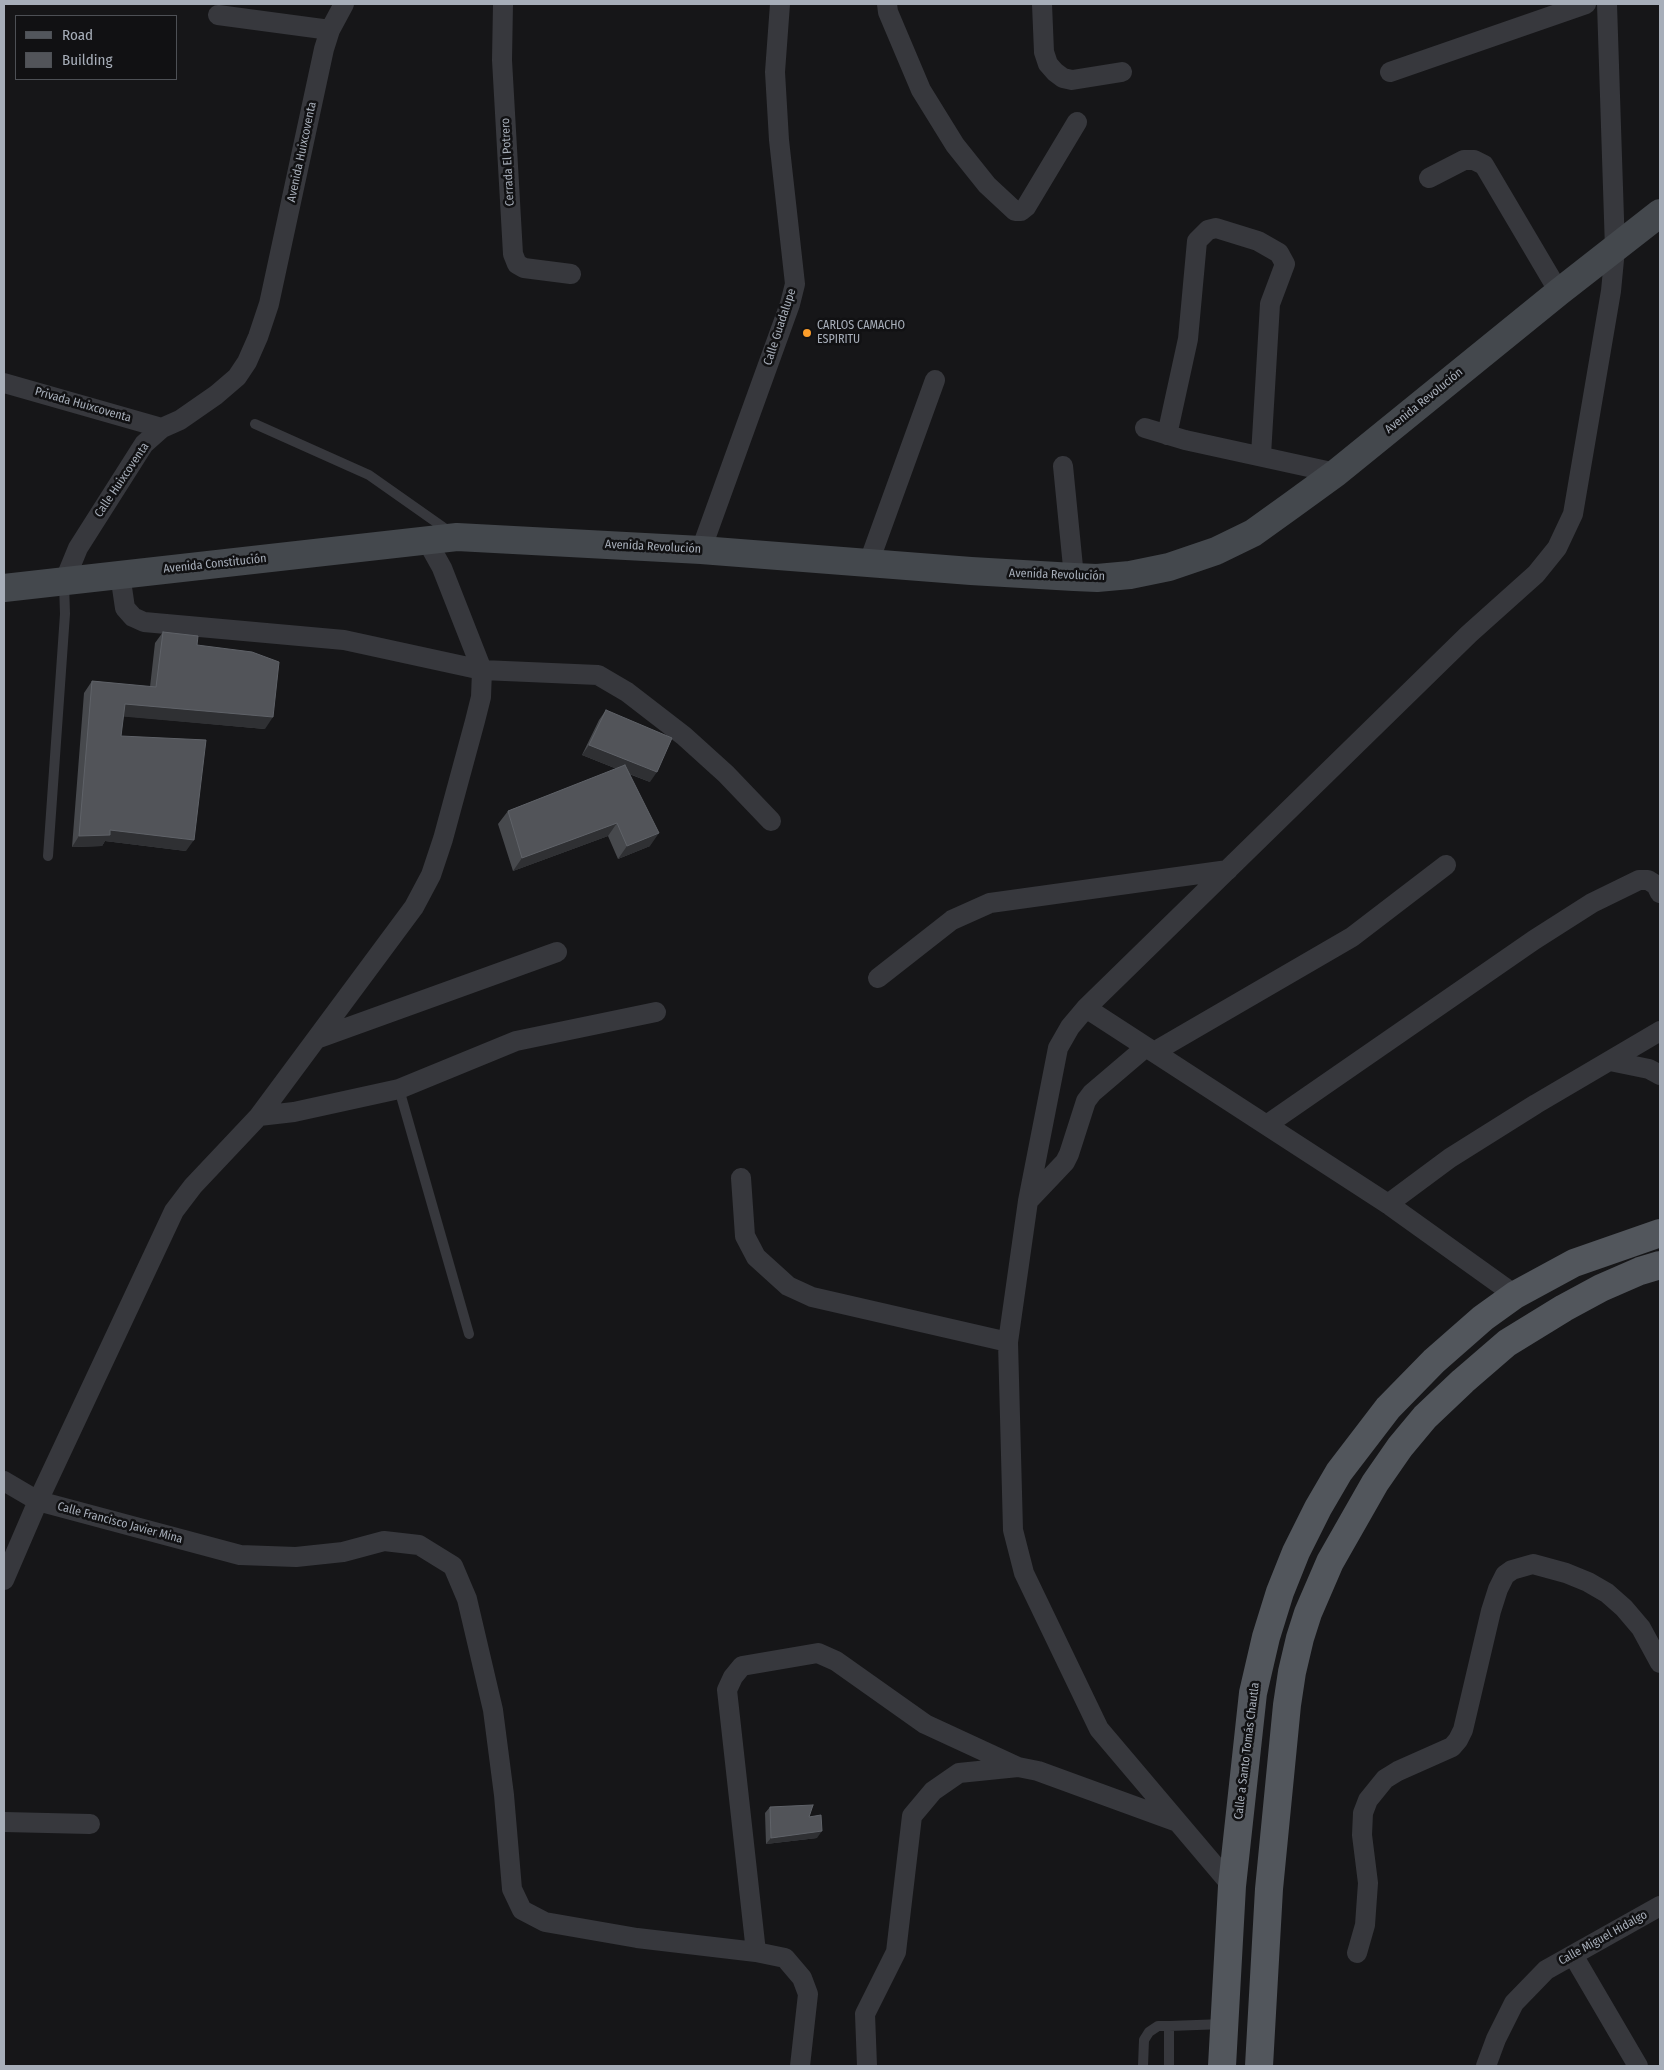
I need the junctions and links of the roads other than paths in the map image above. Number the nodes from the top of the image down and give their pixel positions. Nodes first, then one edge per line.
1 (344, 4) edge
2 (503, 4) edge
3 (780, 4) edge
4 (887, 4) edge
5 (1042, 4) edge
6 (1586, 4) edge
7 (1607, 4) edge
8 (218, 15) dead end
9 (330, 30) junction
10 (1122, 72) dead end
11 (1390, 72) dead end
12 (1077, 122) dead end
13 (1429, 178) dead end
14 (1660, 213) edge
15 (1615, 250) junction
16 (571, 274) dead end
17 (1559, 292) junction
18 (269, 304) joint
19 (935, 380) dead end
20 (4, 383) edge
21 (255, 424) dead end
22 (162, 428) junction
23 (1145, 428) dead end
24 (1167, 435) junction
25 (1261, 456) junction
26 (1063, 466) dead end
27 (1336, 473) junction
28 (457, 537) junction
29 (427, 542) junction
30 (702, 550) junction
31 (869, 562) junction
32 (120, 574) junction
33 (1074, 577) junction
34 (64, 582) junction
35 (4, 588) edge
36 (482, 670) junction
37 (771, 821) dead end
38 (48, 856) dead end
39 (1446, 865) dead end
40 (1228, 870) junction
41 (1660, 893) edge
42 (557, 952) dead end
43 (878, 978) dead end
44 (1086, 1008) junction
45 (656, 1012) dead end
46 (1660, 1031) edge
47 (316, 1039) junction
48 (1150, 1050) junction
49 (1610, 1061) junction
50 (1660, 1075) edge
51 (400, 1090) junction
52 (259, 1116) junction
53 (1268, 1124) junction
54 (741, 1178) dead end
55 (1028, 1201) junction
56 (1388, 1204) junction
57 (1660, 1232) edge
58 (1660, 1265) edge
59 (1515, 1295) junction
60 (468, 1334) dead end
61 (1008, 1342) junction
62 (4, 1481) edge
63 (38, 1501) junction
64 (4, 1580) edge
65 (1660, 1663) edge
66 (1018, 1767) junction
67 (1176, 1821) junction
68 (4, 1822) edge
69 (90, 1824) dead end
70 (1232, 1886) junction
71 (1660, 1906) edge
72 (756, 1952) junction
73 (1357, 1953) dead end
74 (1573, 1955) junction
75 (1225, 2024) junction
76 (1169, 2026) junction
77 (800, 2066) edge
78 (866, 2066) edge
79 (1143, 2066) edge
80 (1169, 2066) edge
81 (1222, 2066) edge
82 (1259, 2066) edge
83 (1486, 2066) edge
84 (1638, 2066) edge

1 - 9 street, Avenida Huixcoventa
2 - 16 street, Cerrada El Potrero
3 - 30 street, Calle Guadalupe
4 - 12 street
5 - 10 street
6 - 11 street
7 - 15 street
8 - 9 street
9 - 18 street, Avenida Huixcoventa
13 - 17 street
14 - 15 street, Avenida Revolución
15 - 17 street, Avenida Revolución
15 - 40 street
17 - 27 street, Avenida Revolución
18 - 22 street, Calle Huixcoventa
19 - 31 street
20 - 22 street, Privada Huixcoventa
21 - 28 lane
22 - 34 street, Calle Huixcoventa
23 - 24 street
24 - 25 street
24 - 25 street
25 - 27 street
26 - 33 street
27 - 33 street, Avenida Revolución
28 - 29 street, Avenida Revolución
28 - 30 street, Avenida Revolución
29 - 32 street, Avenida Constitución
29 - 36 street
30 - 31 street, Avenida Revolución
31 - 33 street, Avenida Revolución
32 - 34 street, Avenida Constitución
32 - 36 street
34 - 35 street, Avenida Constitución
34 - 38 lane
36 - 37 street
36 - 47 street
39 - 48 street
40 - 43 street
40 - 44 street
41 - 53 street
42 - 47 street
44 - 48 street
44 - 55 street
45 - 51 street
46 - 49 street
47 - 52 street
48 - 53 street
48 - 55 street
49 - 50 street
49 - 56 street
51 - 52 street
51 - 60 lane
52 - 63 street
53 - 56 street
54 - 61 street
55 - 61 street
56 - 59 street
57 - 59 main road, Calle a Santo Tomás Chautla
58 - 82 main road
59 - 70 main road, Calle a Santo Tomás Chautla
61 - 67 street
62 - 63 street, Calle Francisco Javier Mina
63 - 64 street
63 - 72 street, Calle Francisco Javier Mina
65 - 73 street
66 - 67 street
66 - 72 street
66 - 78 street
67 - 70 street
68 - 69 street
70 - 75 main road, Calle a Santo Tomás Chautla
71 - 74 street, Calle Miguel Hidalgo
72 - 77 street, Calle Francisco Javier Mina
74 - 83 street, Calle Miguel Hidalgo
74 - 84 street
75 - 76 lane
75 - 81 main road, Calle a Santo Tomás Chautla
76 - 79 lane
76 - 80 lane

